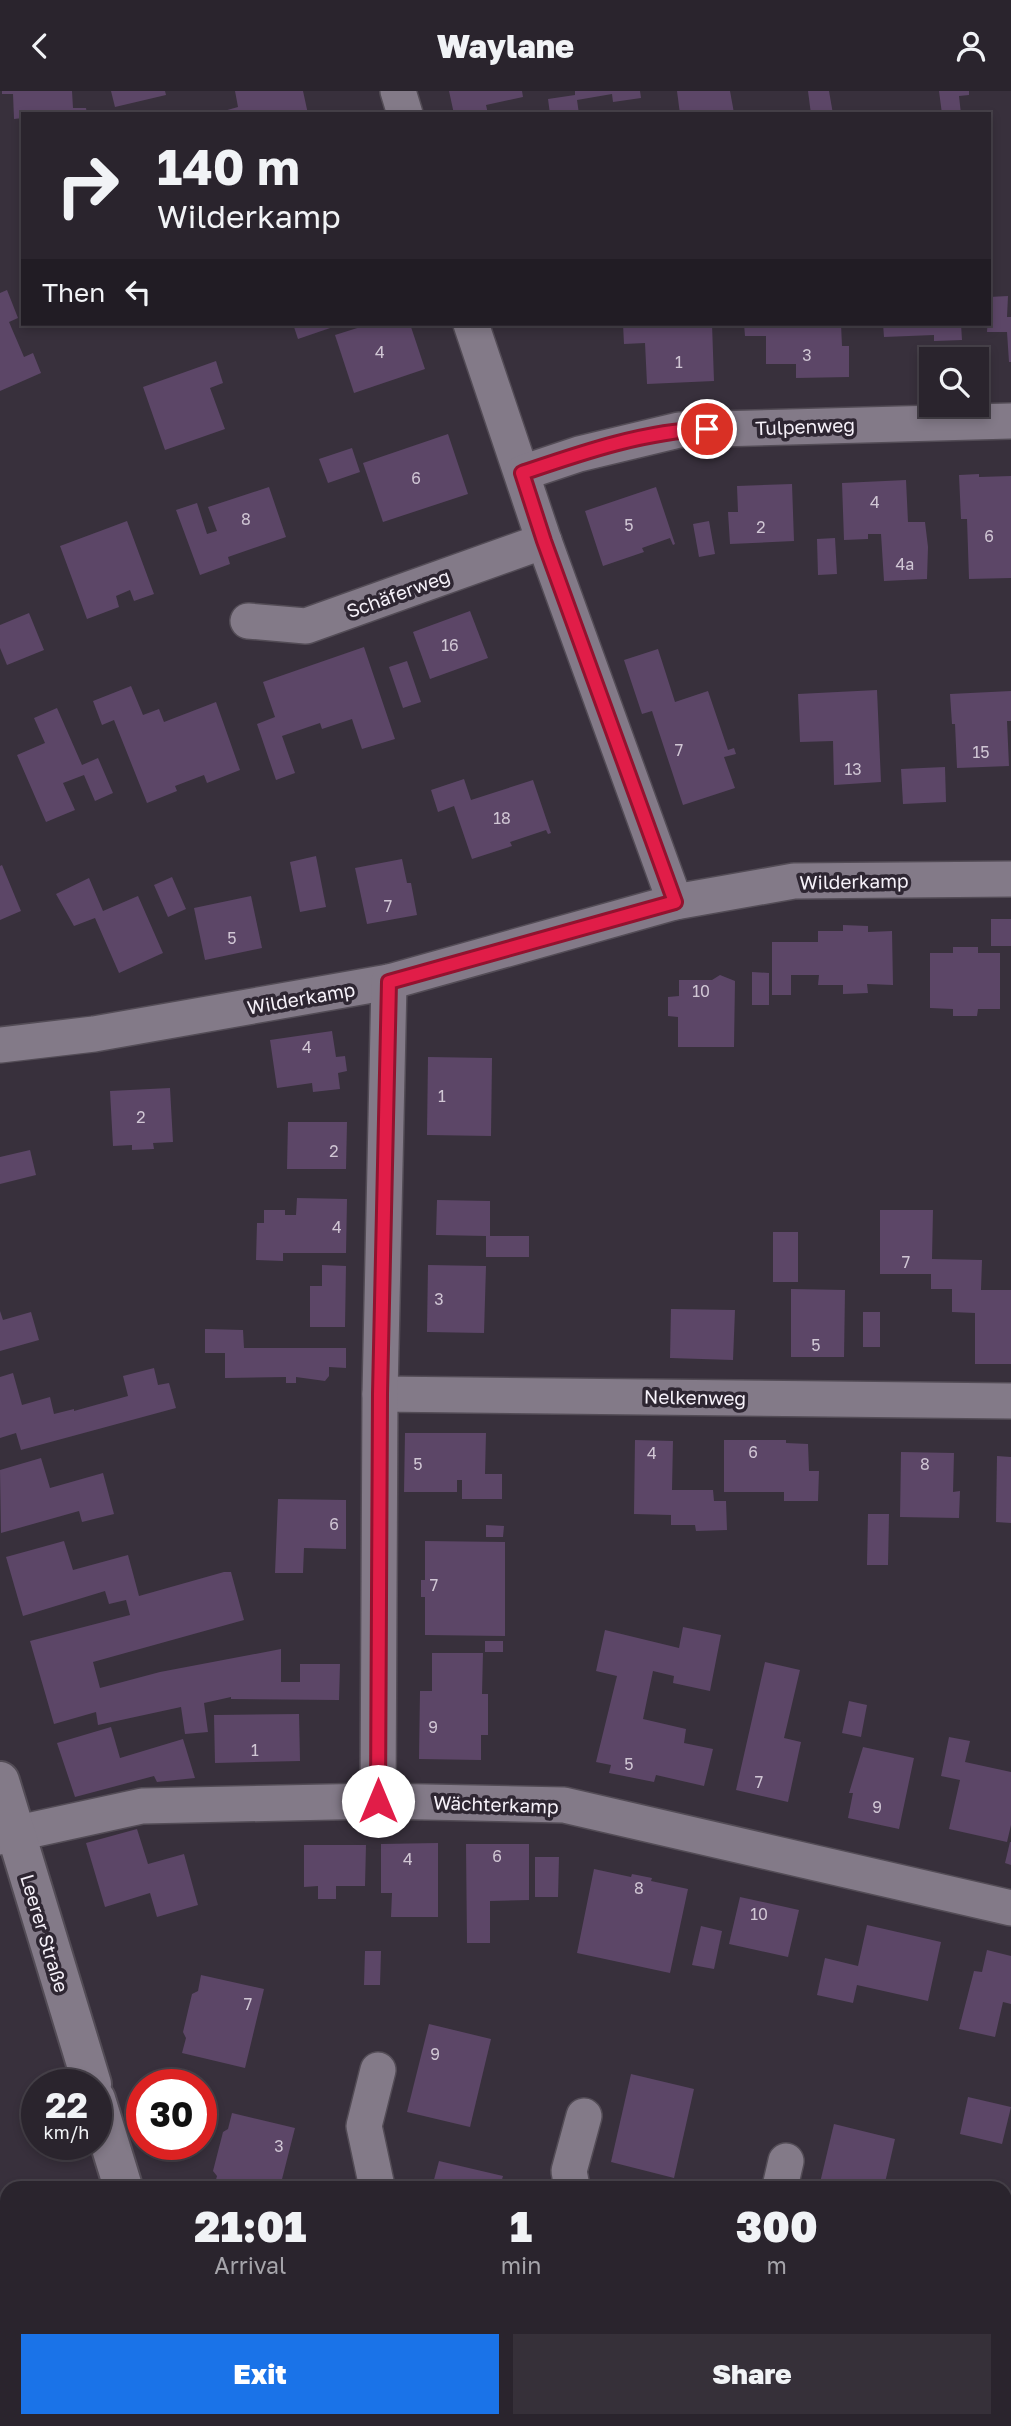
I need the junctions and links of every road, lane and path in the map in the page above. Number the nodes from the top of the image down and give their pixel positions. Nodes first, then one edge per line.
1 (398, 91) edge
2 (404, 112) edge
3 (472, 326) edge
4 (1011, 421) edge
5 (522, 473) junction
6 (544, 541) junction
7 (248, 621) dead end
8 (1011, 879) edge
9 (675, 902) junction
10 (389, 982) junction
11 (0, 1045) edge
12 (380, 1394) junction
13 (1011, 1401) edge
14 (0, 1781) edge
15 (378, 1801) junction
16 (8, 1836) edge
17 (1011, 1908) edge
18 (87, 2069) edge
19 (378, 2070) dead end
20 (584, 2116) dead end
21 (112, 2151) edge
22 (121, 2181) edge
23 (376, 2181) edge
24 (571, 2181) edge

1 - 2 street
3 - 5 street
4 - 5 street, Tulpenweg
5 - 6 street
6 - 7 street, Schäferweg
6 - 9 street
8 - 9 street, Wilderkamp
9 - 10 street, Wilderkamp
10 - 11 street, Wilderkamp
10 - 12 street
12 - 13 street, Nelkenweg
12 - 15 street
14 - 16 street, Leerer Straße
15 - 16 street, Wächterkamp
15 - 17 street, Wächterkamp
16 - 18 street, Leerer Straße
19 - 23 street
20 - 24 street
21 - 22 street

